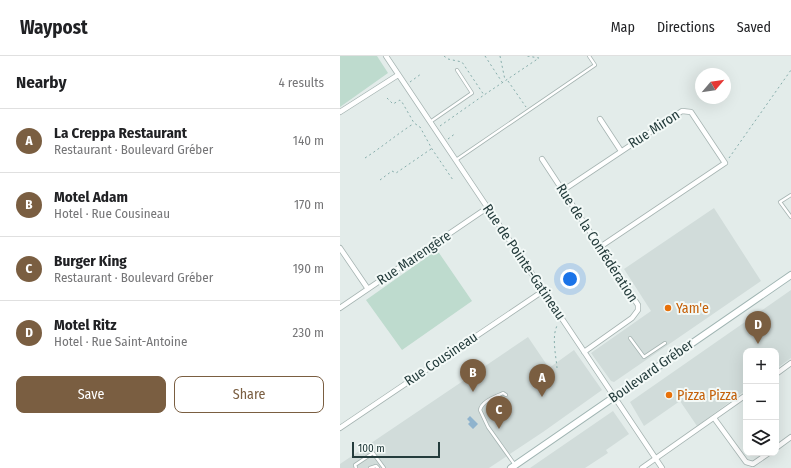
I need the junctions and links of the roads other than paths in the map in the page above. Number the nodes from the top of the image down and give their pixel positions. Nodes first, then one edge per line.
1 (386, 56) edge
2 (589, 56) edge
3 (456, 70) dead end
4 (398, 75) junction
5 (340, 112) edge
6 (600, 119) dead end
7 (430, 122) junction
8 (622, 150) junction
9 (542, 160) dead end
10 (456, 161) junction
11 (562, 190) junction
12 (791, 195) edge
13 (488, 208) junction
14 (791, 217) edge
15 (600, 246) junction
16 (340, 248) edge
17 (791, 275) edge
18 (368, 289) junction
19 (543, 291) junction
20 (340, 308) edge
21 (630, 338) dead end
22 (665, 344) dead end
23 (584, 352) junction
24 (791, 363) edge
25 (779, 372) edge
26 (506, 395) dead end
27 (614, 397) junction
28 (743, 397) edge
29 (714, 418) junction
30 (340, 428) edge
31 (791, 437) edge
32 (779, 446) edge
33 (765, 456) edge
34 (656, 459) junction
35 (513, 466) edge
36 (356, 468) edge
37 (370, 468) edge
38 (378, 468) edge
39 (384, 468) edge
40 (642, 468) edge
41 (662, 468) edge

1 - 4 street, Rue de Pointe-Gatineau
2 - 10 lane
3 - 7 lane
4 - 5 street
4 - 7 street, Rue de Pointe-Gatineau
6 - 8 street
7 - 10 street, Rue de Pointe-Gatineau
8 - 11 street, Rue Miron
8 - 15 street, Rue Miron
9 - 11 street, Rue de la Confédération
10 - 13 street, Rue de Pointe-Gatineau
11 - 15 street, Rue de la Confédération
12 - 14 lane
13 - 18 street, Rue Marengère
13 - 19 street, Rue de Pointe-Gatineau
15 - 23 street, Rue de la Confédération
16 - 18 street
17 - 27 main road, Boulevard Gréber
18 - 20 street, Rue Marengère
19 - 23 street, Rue de Pointe-Gatineau
19 - 30 street, Rue Cousineau
21 - 22 lane
23 - 27 street, Rue de Pointe-Gatineau
24 - 25 street
26 - 35 lane
27 - 34 street, Rue de Pointe-Gatineau
27 - 35 main road, Boulevard Gréber
28 - 29 street
29 - 33 street
29 - 34 street
31 - 32 street
34 - 40 street
34 - 41 street, Rue de Pointe-Gatineau
36 - 39 lane
37 - 38 lane

